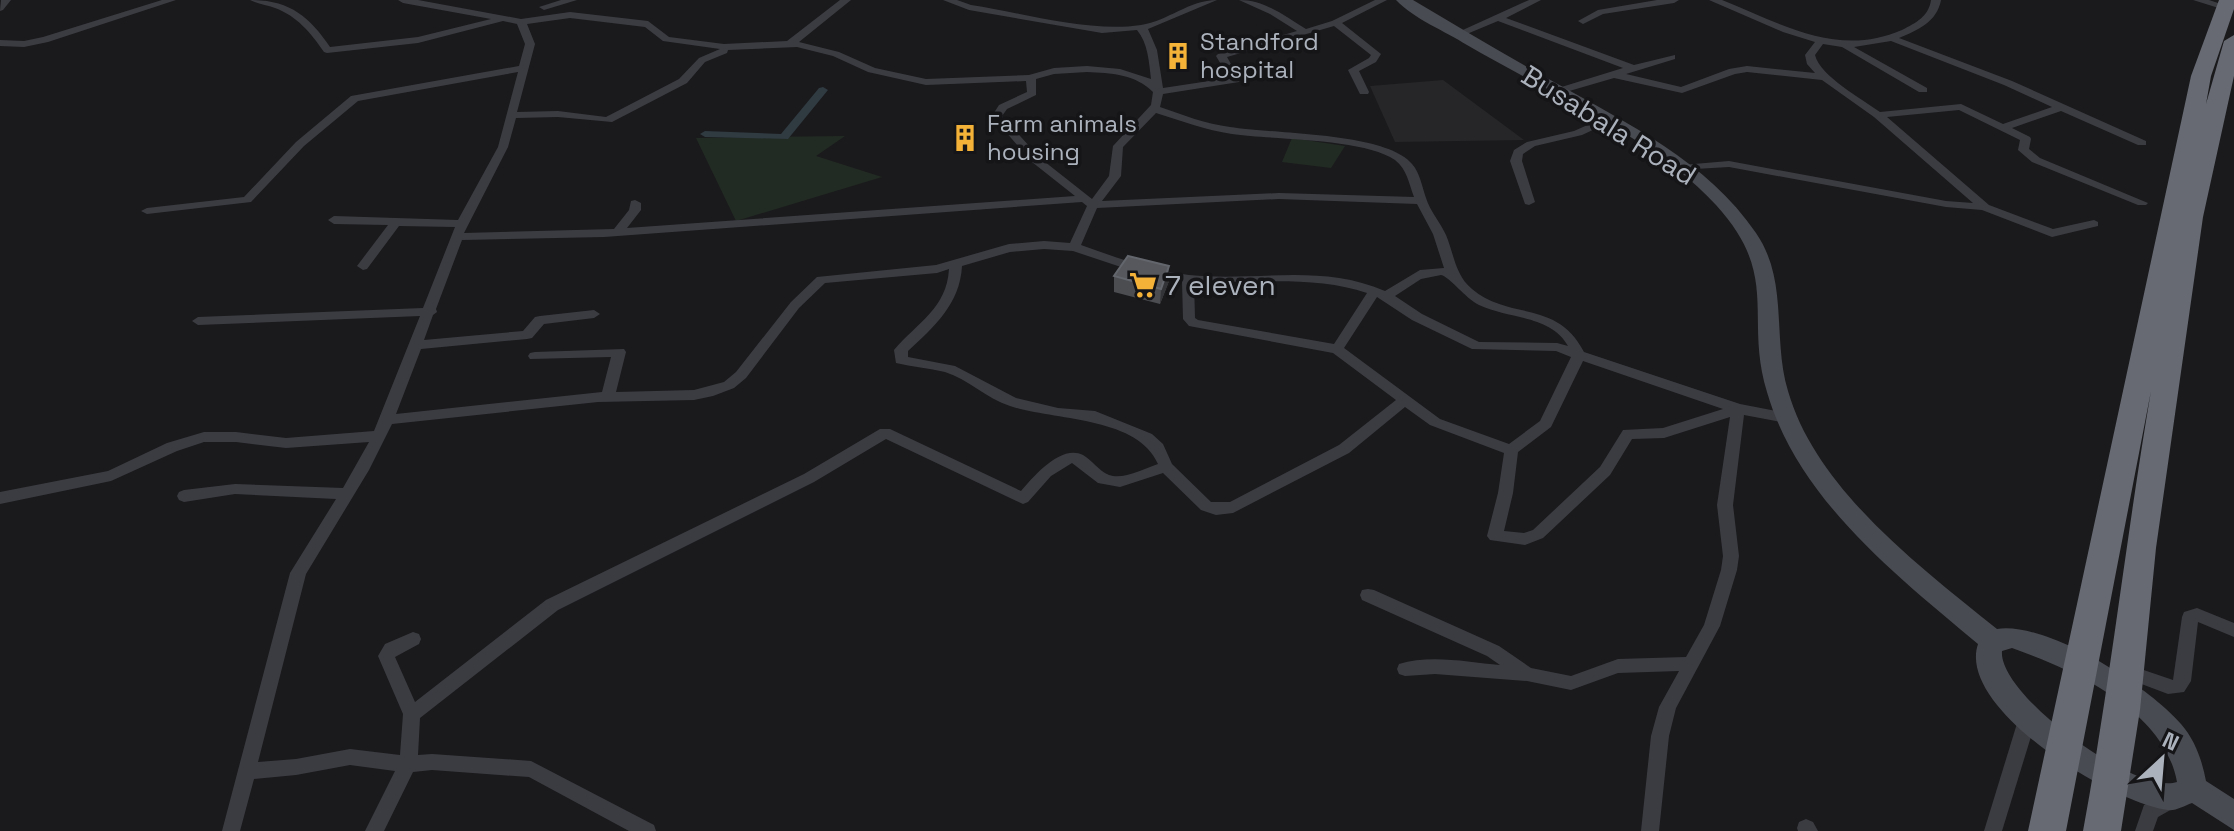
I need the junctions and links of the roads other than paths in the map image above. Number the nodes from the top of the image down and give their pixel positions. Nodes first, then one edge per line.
1 (6, 0) edge
2 (171, 0) edge
3 (255, 0) edge
4 (403, 0) edge
5 (572, 0) edge
6 (846, 0) edge
7 (948, 0) edge
8 (1212, 0) edge
9 (1244, 0) edge
10 (1382, 0) edge
11 (1403, 0) edge
12 (1536, 0) edge
13 (1674, 0) edge
14 (1714, 0) edge
15 (1936, 0) edge
16 (284, 2) edge
17 (2213, 2) edge
18 (546, 4) edge
19 (0, 8) edge
20 (536, 17) junction
21 (1498, 18) junction
22 (503, 19) junction
23 (1583, 21) dead end
24 (521, 22) junction
25 (1335, 23) junction
26 (1142, 28) junction
27 (1303, 31) junction
28 (1459, 34) junction
29 (1894, 39) junction
30 (2234, 41) edge
31 (0, 43) edge
32 (791, 43) junction
33 (1819, 43) junction
34 (1844, 45) junction
35 (737, 48) junction
36 (1672, 57) dead end
37 (524, 68) junction
38 (1634, 69) junction
39 (1616, 75) junction
40 (1825, 77) junction
41 (1031, 78) junction
42 (1923, 90) dead end
43 (1559, 91) junction
44 (1158, 92) junction
45 (1364, 92) dead end
46 (2061, 107) junction
47 (1155, 109) junction
48 (513, 115) junction
49 (1878, 115) junction
50 (1608, 119) junction
51 (2004, 127) junction
52 (2142, 143) dead end
53 (1682, 168) junction
54 (1421, 201) junction
55 (1087, 202) junction
56 (1529, 202) dead end
57 (635, 203) dead end
58 (2142, 203) dead end
59 (1984, 207) junction
60 (147, 211) dead end
61 (334, 220) dead end
62 (396, 222) junction
63 (2094, 224) dead end
64 (460, 231) junction
65 (618, 232) junction
66 (1074, 247) junction
67 (956, 264) junction
68 (363, 266) dead end
69 (1451, 273) junction
70 (1188, 279) junction
71 (1381, 294) junction
72 (431, 312) junction
73 (594, 314) dead end
74 (198, 321) dead end
75 (415, 345) junction
76 (1337, 349) junction
77 (1579, 354) junction
78 (535, 356) dead end
79 (608, 397) junction
80 (1405, 400) junction
81 (1738, 409) junction
82 (1787, 418) junction
83 (387, 420) junction
84 (376, 436) junction
85 (1511, 450) junction
86 (1166, 467) junction
87 (347, 494) junction
88 (184, 496) dead end
89 (0, 498) edge
90 (1368, 595) dead end
91 (2234, 630) edge
92 (413, 639) dead end
93 (1992, 640) junction
94 (1690, 664) junction
95 (2080, 664) junction
96 (1405, 669) dead end
97 (1527, 674) junction
98 (2126, 681) junction
99 (412, 714) junction
100 (2028, 717) junction
101 (2063, 749) junction
102 (408, 764) junction
103 (248, 771) junction
104 (2112, 776) junction
105 (2184, 793) junction
106 (2234, 816) edge
107 (231, 831) edge
108 (374, 831) edge
109 (647, 831) edge
110 (1650, 831) edge
111 (1993, 831) edge
112 (2047, 831) edge
113 (2102, 831) edge
114 (2144, 831) edge

1 - 19 street
2 - 31 street
3 - 16 street
4 - 22 street
5 - 18 street
6 - 32 street
7 - 26 street
8 - 26 street
9 - 27 street
10 - 25 street
11 - 28 street, Busabala Road
12 - 21 street
13 - 23 street
14 - 33 street
15 - 29 street
16 - 22 street
17 - 95 highway
18 - 20 street
20 - 24 street
20 - 35 street
21 - 28 street
21 - 38 street
22 - 24 street
24 - 37 street
25 - 27 street
25 - 45 street
26 - 44 street
27 - 44 street
28 - 43 street, Busabala Road
29 - 34 street
29 - 46 street
30 - 98 highway
32 - 35 street
32 - 41 street
33 - 34 street
33 - 40 street
34 - 42 street
35 - 48 street
36 - 38 street
37 - 48 street
37 - 60 street
38 - 39 street
39 - 40 street
39 - 43 street
40 - 49 street
41 - 44 street
41 - 55 street
43 - 50 street, Busabala Road
44 - 47 street
46 - 51 street
46 - 52 street
47 - 54 street
47 - 55 street
48 - 64 street
49 - 51 street
49 - 59 street
50 - 53 street, Busabala Road
50 - 56 street
51 - 58 street
53 - 59 street
53 - 82 street, Busabala Road
54 - 55 street
54 - 69 street
55 - 65 street
55 - 66 street
57 - 65 street
59 - 63 street
61 - 62 street
62 - 64 street
62 - 68 street
64 - 65 street
64 - 72 street
66 - 67 street
66 - 70 street
67 - 79 street
67 - 86 street
69 - 71 street
69 - 77 street
70 - 71 street
70 - 76 street
71 - 76 street
71 - 77 street
72 - 74 street
72 - 75 street
73 - 75 street
75 - 83 street
76 - 80 street
77 - 81 street
77 - 85 street
78 - 79 street
79 - 83 street
80 - 85 street
80 - 86 street
81 - 82 street
81 - 85 street
81 - 94 street
82 - 93 street, Busabala Road
83 - 84 street
84 - 87 street
84 - 89 street
86 - 99 street
87 - 88 street
87 - 103 street
90 - 97 street
91 - 98 street
92 - 99 street
93 - 95 street
93 - 100 street
94 - 97 street
94 - 110 street
95 - 98 street
95 - 101 highway
96 - 97 street
98 - 104 highway
98 - 105 street
99 - 102 street
100 - 101 street
100 - 111 street
101 - 104 street
101 - 112 highway
102 - 103 street
102 - 108 street
102 - 109 street
103 - 107 street
104 - 105 street
104 - 113 highway
105 - 106 street
105 - 114 street

